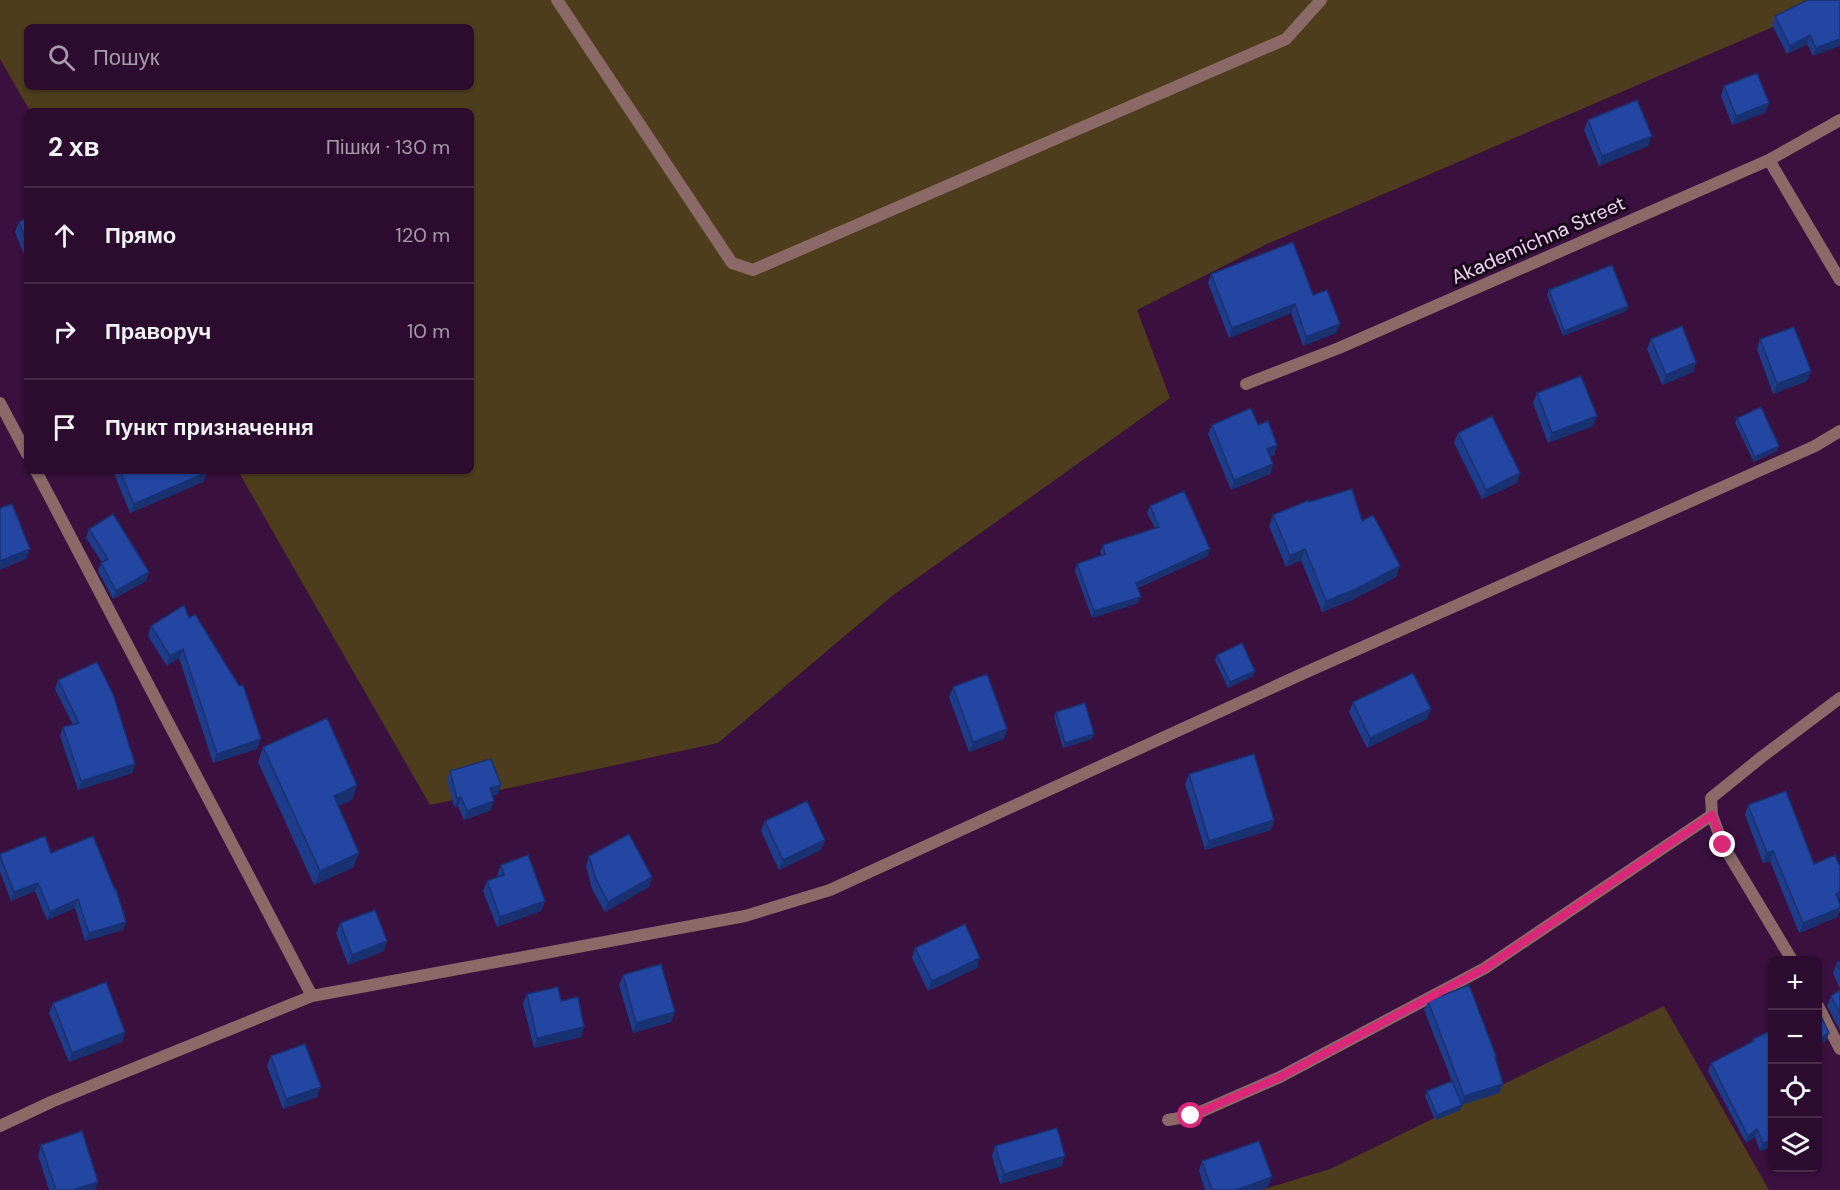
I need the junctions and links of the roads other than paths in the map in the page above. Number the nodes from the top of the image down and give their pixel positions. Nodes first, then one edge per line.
1 (556, 0) edge
2 (1321, 0) edge
3 (1840, 120) edge
4 (1769, 160) junction
5 (1840, 280) edge
6 (1246, 384) dead end
7 (0, 403) edge
8 (1840, 431) edge
9 (24, 448) edge
10 (38, 474) edge
11 (1840, 698) edge
12 (1712, 815) junction
13 (1790, 956) edge
14 (312, 996) junction
15 (1820, 1010) edge
16 (1840, 1048) edge
17 (1168, 1120) dead end
18 (0, 1126) edge

1 - 2 street
3 - 4 street, Akademichna Street
4 - 5 street
4 - 6 street, Akademichna Street
7 - 9 street
8 - 14 street
10 - 14 street
11 - 12 street
12 - 13 street
12 - 17 street
14 - 18 street
15 - 16 street

